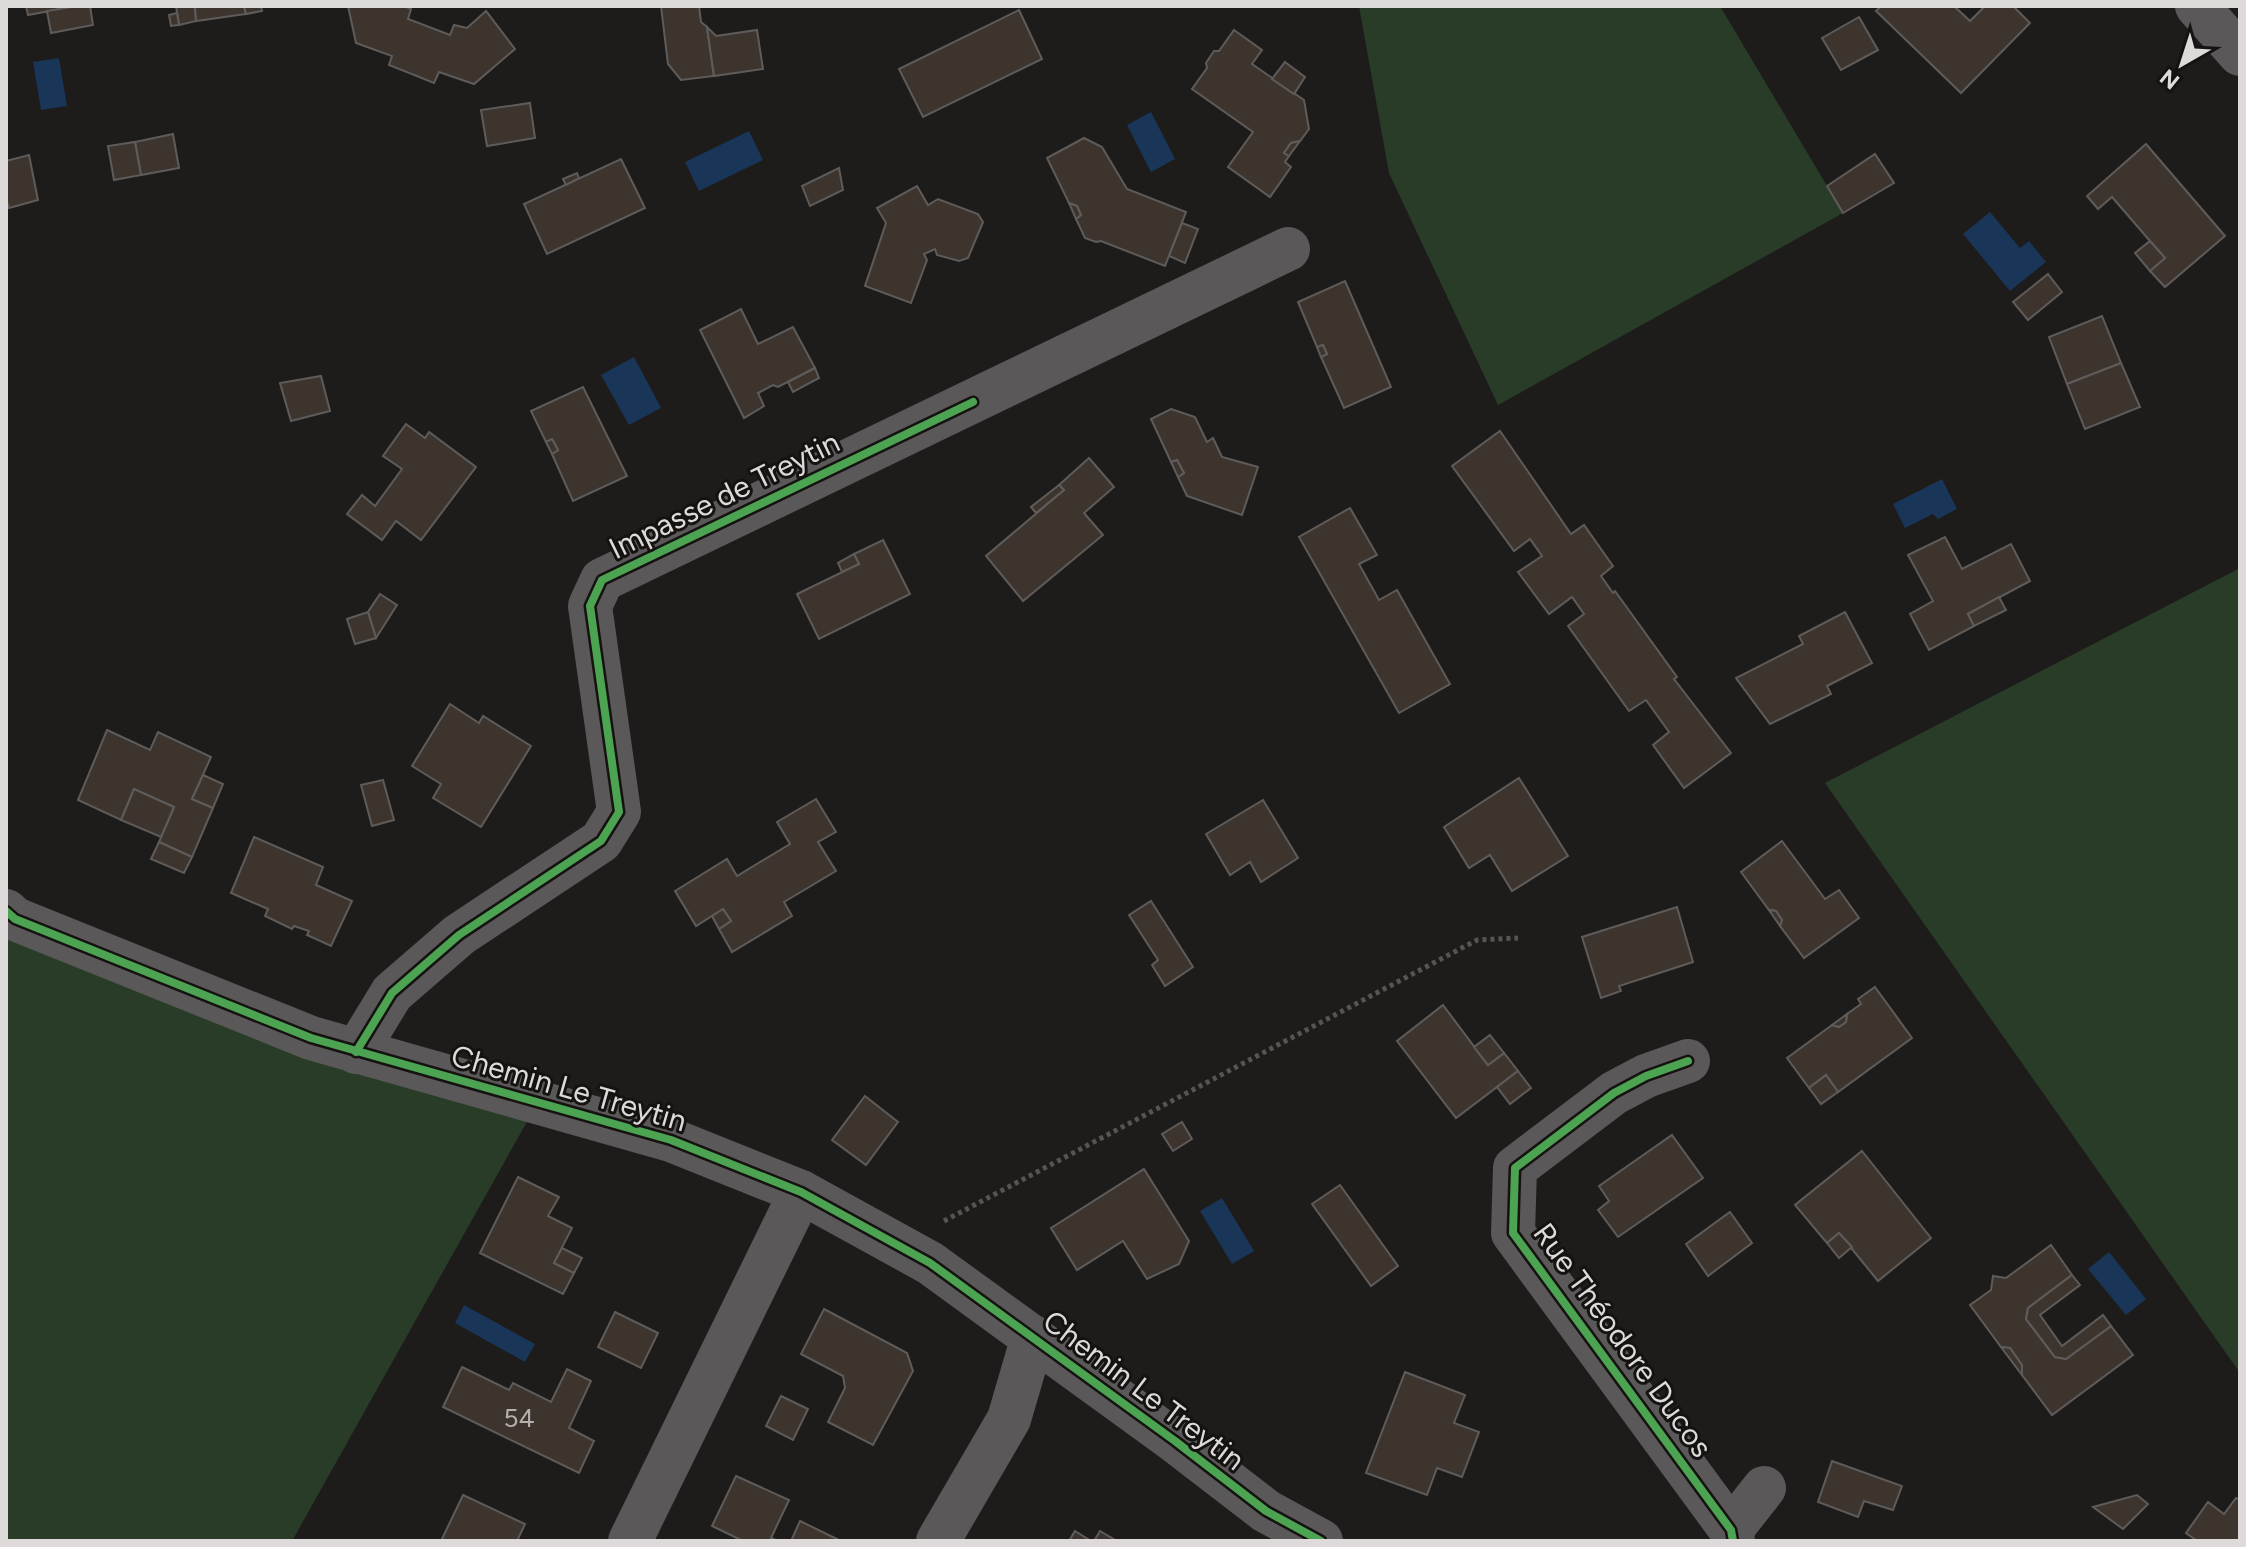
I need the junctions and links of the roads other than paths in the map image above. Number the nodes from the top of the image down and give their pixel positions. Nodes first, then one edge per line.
1 (2197, 6) edge
2 (2240, 54) edge
3 (1288, 249) dead end
4 (6, 911) edge
5 (356, 1052) junction
6 (1688, 1061) dead end
7 (801, 1192) junction
8 (1033, 1337) junction
9 (1764, 1488) dead end
10 (1732, 1536) edge
11 (630, 1541) edge
12 (938, 1541) edge
13 (1321, 1541) edge

1 - 2 street
3 - 5 street, Impasse de Treytin
4 - 5 street, Chemin Le Treytin
5 - 7 street, Chemin Le Treytin
6 - 10 street, Rue Théodore Ducos
7 - 8 street, Chemin Le Treytin
7 - 11 street
8 - 12 street
8 - 13 street, Chemin Le Treytin
9 - 10 street

